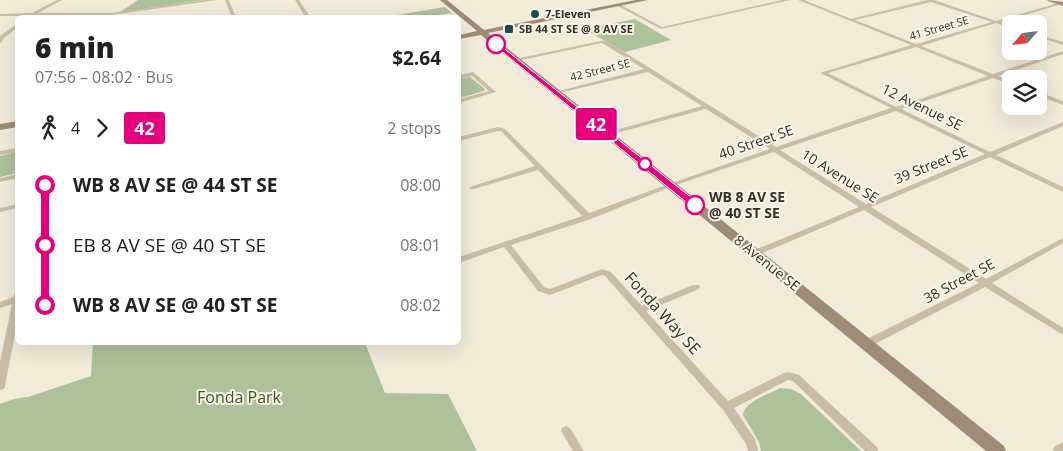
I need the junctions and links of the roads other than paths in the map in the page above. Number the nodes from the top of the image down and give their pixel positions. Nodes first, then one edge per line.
1 (60, 0) edge
2 (215, 0) edge
3 (227, 0) edge
4 (297, 0) edge
5 (443, 0) edge
6 (645, 0) edge
7 (788, 0) edge
8 (800, 0) edge
9 (931, 0) edge
10 (1050, 0) edge
11 (1062, 4) edge
12 (618, 5) junction
13 (158, 8) junction
14 (0, 15) edge
15 (34, 15) edge
16 (108, 15) edge
17 (159, 15) edge
18 (233, 15) edge
19 (308, 15) edge
20 (15, 16) edge
21 (851, 20) junction
22 (997, 22) junction
23 (1002, 24) edge
24 (15, 26) edge
25 (483, 32) junction
26 (461, 37) edge
27 (1048, 39) edge
28 (0, 42) edge
29 (1063, 44) edge
30 (916, 46) junction
31 (1063, 52) edge
32 (517, 60) junction
33 (648, 70) junction
34 (823, 73) joint
35 (992, 76) junction
36 (461, 77) edge
37 (1002, 80) edge
38 (557, 93) junction
39 (1047, 97) edge
40 (461, 100) edge
41 (1063, 104) edge
42 (706, 107) junction
43 (897, 109) junction
44 (15, 124) edge
45 (1063, 124) edge
46 (0, 127) edge
47 (607, 134) junction
48 (461, 138) edge
49 (774, 149) junction
50 (15, 151) edge
51 (0, 154) edge
52 (989, 154) junction
53 (540, 167) junction
54 (15, 177) edge
55 (0, 180) edge
56 (671, 185) junction
57 (472, 188) dead end
58 (1063, 190) edge
59 (864, 206) junction
60 (15, 207) edge
61 (0, 210) edge
62 (588, 217) junction
63 (1063, 240) edge
64 (506, 244) junction
65 (755, 253) junction
66 (461, 259) edge
67 (985, 283) junction
68 (696, 287) dead end
69 (15, 298) edge
70 (0, 305) edge
71 (15, 307) edge
72 (640, 310) junction
73 (1063, 332) edge
74 (866, 344) junction
75 (0, 386) edge
76 (727, 407) junction
77 (566, 431) dead end
78 (1063, 447) edge
79 (579, 451) edge
80 (753, 451) edge
81 (873, 451) edge
82 (998, 451) edge
83 (1058, 451) edge

1 - 15 street
2 - 13 street
3 - 18 street
4 - 19 street
5 - 25 street, 8 Avenue SE
6 - 12 street
7 - 12 street
8 - 21 street
9 - 21 street
9 - 22 street
10 - 11 street
11 - 22 street, 41 Street SE
12 - 25 street
13 - 16 street
13 - 17 street
14 - 20 street
21 - 30 street
22 - 23 street
22 - 30 street, 41 Street SE
24 - 28 street
25 - 26 street
25 - 32 street, 8 Avenue SE
27 - 29 street
30 - 34 street, 41 Street SE
30 - 35 street
31 - 35 street, 40 Street SE
32 - 33 street, 10 Avenue SE
32 - 38 street, 8 Avenue SE
33 - 38 street, 42 Street SE
33 - 42 street, 10 Avenue SE
34 - 43 street, 12 Avenue SE
35 - 37 street
35 - 43 street, 40 Street SE
36 - 40 street
38 - 47 street, 8 Avenue SE
39 - 41 street
42 - 47 street
42 - 49 street, 10 Avenue SE
43 - 49 street, 40 Street SE
43 - 52 street, 12 Avenue SE
44 - 46 street
45 - 52 street, 39 Street SE
47 - 56 street, 8 Avenue SE
48 - 53 street
49 - 56 street, 40 Street SE
49 - 59 street, 10 Avenue SE
50 - 51 street
52 - 58 street, 12 Avenue SE
52 - 59 street, 39 Street SE
53 - 57 street
53 - 62 street
54 - 55 street
56 - 62 street, 40 Street SE
56 - 65 street, 8 Avenue SE
59 - 65 street, 39 Street SE
59 - 67 street, 10 Avenue SE
60 - 61 street
62 - 64 street, 40 Street SE
63 - 67 street, 38 Street SE
64 - 66 street, 40 Street SE
64 - 72 street, Fonda Way SE
65 - 74 street, 8 Avenue SE
67 - 73 street, 10 Avenue SE
67 - 74 street, 38 Street SE
68 - 72 street
69 - 70 street
71 - 75 street
72 - 76 street, Fonda Way SE
74 - 82 street, 8 Avenue SE
76 - 80 street, Fonda Way SE
76 - 81 street
77 - 79 street
78 - 83 street

